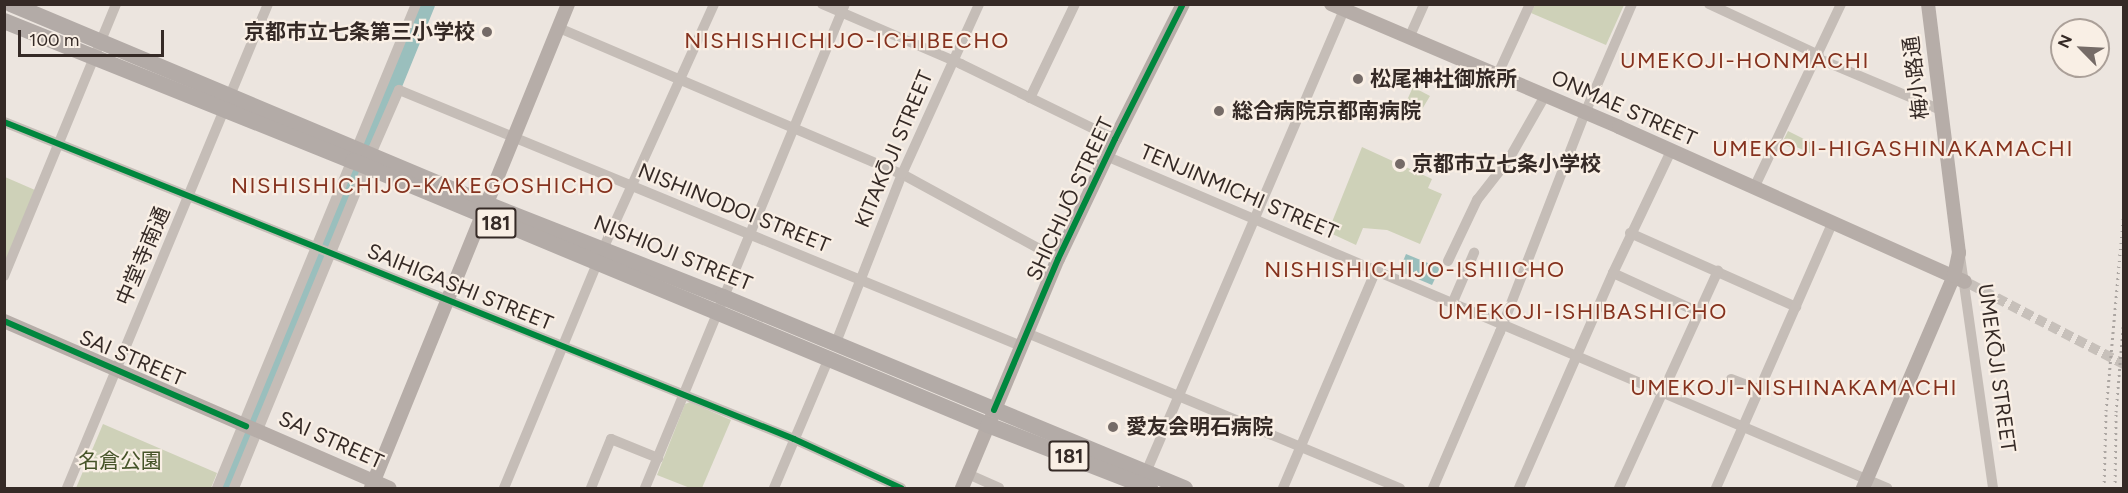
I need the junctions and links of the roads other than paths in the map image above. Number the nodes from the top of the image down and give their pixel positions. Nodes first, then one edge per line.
1 (11, 4) edge
2 (116, 4) edge
3 (268, 4) edge
4 (568, 4) edge
5 (714, 4) edge
6 (822, 4) edge
7 (979, 4) edge
8 (1075, 4) edge
9 (1183, 4) edge
10 (1424, 4) edge
11 (1530, 4) edge
12 (1632, 4) edge
13 (1709, 4) edge
14 (1841, 4) edge
15 (1928, 4) edge
16 (414, 5) edge
17 (1337, 7) edge
18 (843, 9) edge
19 (4, 21) edge
20 (559, 28) junction
21 (1409, 38) junction
22 (97, 49) junction
23 (1818, 56) junction
24 (953, 62) junction
25 (1497, 76) junction
26 (679, 80) junction
27 (1545, 96) junction
28 (1030, 98) junction
29 (228, 103) junction
30 (1941, 110) junction
31 (1585, 113) junction
32 (4, 122) edge
33 (794, 129) junction
34 (514, 138) junction
35 (1115, 139) junction
36 (59, 143) junction
37 (1671, 151) junction
38 (1106, 156) junction
39 (362, 158) junction
40 (902, 174) junction
41 (630, 187) junction
42 (1754, 188) junction
43 (189, 196) junction
44 (484, 210) junction
45 (1256, 219) junction
46 (1832, 224) junction
47 (1630, 233) junction
48 (750, 235) junction
49 (317, 246) junction
50 (331, 252) junction
51 (1474, 253) dead end
52 (600, 256) junction
53 (1058, 259) junction
54 (1448, 261) dead end
55 (1718, 271) junction
56 (1375, 272) junction
57 (1613, 273) junction
58 (4, 276) edge
59 (860, 281) junction
60 (1963, 281) junction
61 (448, 301) junction
62 (1452, 304) junction
63 (721, 305) junction
64 (1796, 307) junction
65 (1698, 312) junction
66 (4, 321) edge
67 (1503, 325) junction
68 (1027, 333) junction
69 (1021, 346) junction
70 (562, 347) junction
71 (832, 351) junction
72 (1576, 356) junction
73 (117, 370) junction
74 (1731, 379) dead end
75 (1759, 390) junction
76 (1662, 392) junction
77 (684, 396) junction
78 (1179, 397) junction
79 (991, 418) junction
80 (1743, 427) junction
81 (251, 428) junction
82 (794, 439) junction
83 (1300, 448) junction
84 (658, 458) junction
85 (968, 474) junction
86 (1144, 484) edge
87 (1865, 484) edge
88 (372, 485) edge
89 (67, 489) edge
90 (218, 489) edge
91 (234, 489) edge
92 (389, 489) edge
93 (504, 489) edge
94 (591, 489) edge
95 (645, 489) edge
96 (774, 489) edge
97 (901, 489) edge
98 (962, 489) edge
99 (999, 489) edge
100 (1185, 489) edge
101 (1283, 489) edge
102 (1400, 489) edge
103 (1433, 489) edge
104 (1519, 489) edge
105 (1618, 489) edge
106 (1716, 489) edge
107 (1887, 489) edge
108 (1993, 489) edge

1 - 22 main road, NISHIOJI STREET / 181
2 - 22 street
3 - 29 street, 中堂寺南通
4 - 20 street
5 - 26 street
6 - 18 street, TENJINMICHI STREET
7 - 24 street, KITAKŌJI STREET
8 - 28 street
9 - 35 street, SHICHIJŌ STREET
10 - 21 street
11 - 25 street
12 - 31 street
13 - 23 street
14 - 23 street
15 - 30 street, 梅小路通
16 - 39 street
17 - 21 street, ONMAE STREET
17 - 45 street
18 - 24 street, TENJINMICHI STREET
18 - 33 street
19 - 22 main road, NISHIOJI STREET / 181
20 - 26 street
20 - 34 street
21 - 25 street, ONMAE STREET
22 - 29 main road, NISHIOJI STREET / 181
22 - 36 street
23 - 30 street
23 - 42 street
24 - 28 street, TENJINMICHI STREET
24 - 40 street, KITAKŌJI STREET
25 - 27 street, ONMAE STREET
26 - 33 street
26 - 41 street
27 - 31 street, ONMAE STREET
27 - 54 street
28 - 35 street, TENJINMICHI STREET
29 - 39 main road, NISHIOJI STREET / 181
29 - 43 street, 中堂寺南通
30 - 60 street, 梅小路通
31 - 37 street, ONMAE STREET
31 - 67 street
32 - 36 street, SAIHIGASHI STREET
33 - 40 street
33 - 48 street
34 - 39 street, NISHINODOI STREET
34 - 41 street, NISHINODOI STREET
34 - 44 street
35 - 38 street, SHICHIJŌ STREET
36 - 43 street, SAIHIGASHI STREET
36 - 58 street
37 - 42 street, ONMAE STREET
37 - 47 street
38 - 45 street, TENJINMICHI STREET
38 - 53 street, SHICHIJŌ STREET
39 - 44 main road, NISHIOJI STREET / 181
39 - 49 street
39 - 50 street
40 - 53 street
40 - 59 street, KITAKŌJI STREET
41 - 48 street, NISHINODOI STREET
41 - 52 street
42 - 46 street, ONMAE STREET
43 - 49 street, SAIHIGASHI STREET
43 - 73 street, 中堂寺南通
44 - 52 main road, NISHIOJI STREET / 181
44 - 61 street
45 - 56 street, TENJINMICHI STREET
45 - 78 street
46 - 60 street, ONMAE STREET
46 - 64 street
47 - 55 street
47 - 57 street
48 - 59 street, NISHINODOI STREET
48 - 63 street
49 - 50 street, SAIHIGASHI STREET
49 - 81 street
50 - 61 street, SAIHIGASHI STREET
50 - 81 street
51 - 62 street
52 - 63 main road, NISHIOJI STREET / 181
52 - 70 street
53 - 68 street, SHICHIJŌ STREET
55 - 64 street
55 - 65 street
56 - 62 street, TENJINMICHI STREET
56 - 83 street
57 - 65 street
57 - 72 street
59 - 69 street, NISHINODOI STREET
59 - 71 street, KITAKŌJI STREET
60 - 87 street, 梅小路通
60 - 108 street, UMEKŌJI STREET
61 - 70 street, SAIHIGASHI STREET
61 - 88 street
62 - 67 street, TENJINMICHI STREET
63 - 71 main road, NISHIOJI STREET / 181
63 - 77 street
64 - 75 street
65 - 76 street
66 - 73 street, SAI STREET
67 - 72 street, TENJINMICHI STREET
67 - 103 street
68 - 69 street, SHICHIJŌ STREET
68 - 78 street
69 - 79 street, SHICHIJŌ STREET
70 - 77 street, SAIHIGASHI STREET
70 - 93 street
71 - 79 main road, NISHIOJI STREET / 181
71 - 82 street, KITAKŌJI STREET
72 - 76 street, TENJINMICHI STREET
72 - 104 street
73 - 81 street, SAI STREET
73 - 89 street, 中堂寺南通
74 - 75 street
75 - 80 street
76 - 80 street, TENJINMICHI STREET
76 - 105 street
77 - 82 street, SAIHIGASHI STREET
77 - 84 street
78 - 83 street
78 - 86 street
79 - 85 street, SHICHIJŌ STREET
79 - 86 main road, NISHIOJI STREET / 181
80 - 87 street, TENJINMICHI STREET
80 - 106 street
81 - 88 street, SAI STREET
81 - 90 street
81 - 91 street
82 - 96 street, KITAKŌJI STREET
82 - 97 street, SAIHIGASHI STREET
83 - 101 street
83 - 102 street
84 - 94 street
84 - 95 street
85 - 98 street, SHICHIJŌ STREET
85 - 99 street
86 - 100 main road, NISHIOJI STREET / 181
87 - 107 street, TENJINMICHI STREET
88 - 92 street, SAI STREET

